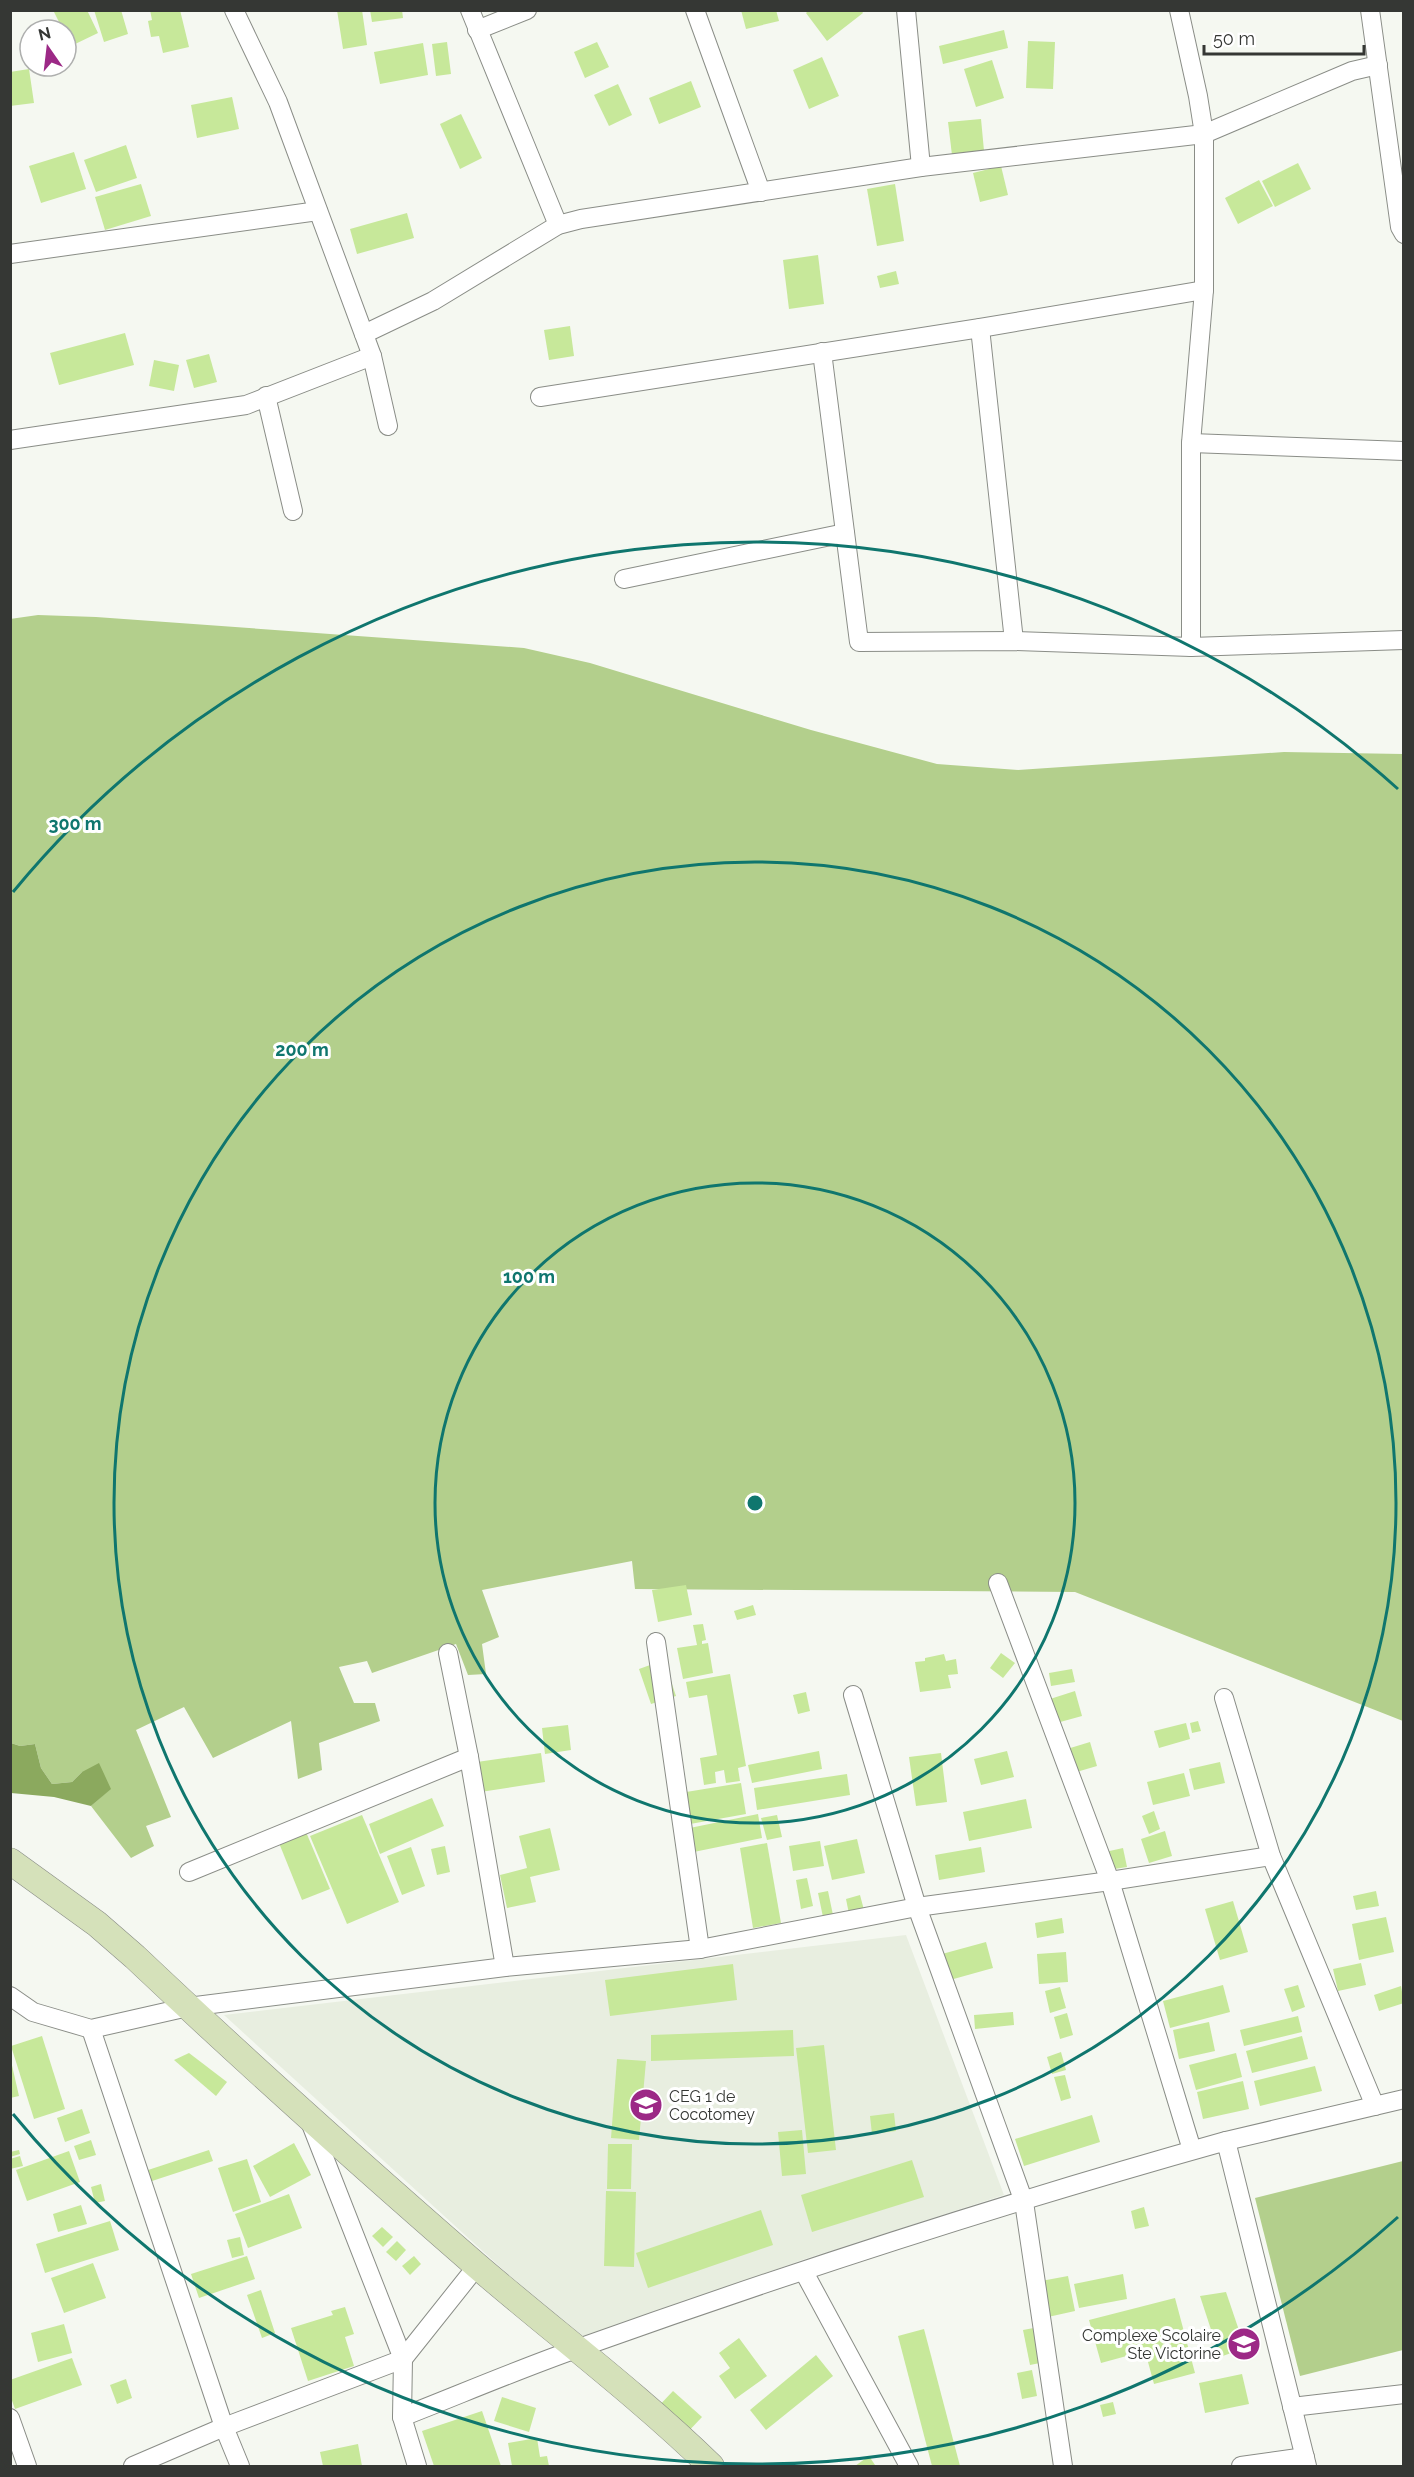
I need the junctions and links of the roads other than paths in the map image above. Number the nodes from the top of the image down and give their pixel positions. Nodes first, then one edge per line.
1 (234, 10) edge
2 (470, 10) edge
3 (528, 10) edge
4 (695, 10) edge
5 (906, 10) edge
6 (1179, 10) edge
7 (1370, 10) edge
8 (477, 30) junction
9 (1378, 65) junction
10 (1204, 134) junction
11 (921, 167) junction
12 (761, 192) junction
13 (318, 211) junction
14 (558, 225) junction
15 (1404, 234) edge
16 (10, 254) edge
17 (1204, 290) junction
18 (980, 328) junction
19 (364, 334) junction
20 (822, 352) junction
21 (372, 356) junction
22 (266, 396) junction
23 (540, 397) dead end
24 (388, 426) dead end
25 (10, 440) edge
26 (1191, 443) junction
27 (1404, 450) edge
28 (292, 511) dead end
29 (845, 533) junction
30 (624, 579) dead end
31 (1404, 640) edge
32 (1014, 641) junction
33 (1191, 647) junction
34 (998, 1583) dead end
35 (656, 1642) dead end
36 (448, 1653) dead end
37 (853, 1695) dead end
38 (1224, 1698) dead end
39 (470, 1757) junction
40 (1271, 1856) junction
41 (10, 1861) edge
42 (189, 1872) dead end
43 (1110, 1881) junction
44 (917, 1907) junction
45 (700, 1949) junction
46 (505, 1967) junction
47 (10, 1996) edge
48 (188, 2007) junction
49 (91, 2030) junction
50 (1404, 2099) edge
51 (1375, 2106) junction
52 (306, 2112) junction
53 (1226, 2141) junction
54 (1192, 2151) junction
55 (1024, 2202) junction
56 (477, 2266) junction
57 (804, 2272) junction
58 (578, 2348) junction
59 (403, 2359) junction
60 (1404, 2394) edge
61 (1292, 2407) junction
62 (402, 2416) junction
63 (10, 2418) edge
64 (224, 2427) junction
65 (1309, 2464) edge
66 (27, 2466) edge
67 (133, 2466) edge
68 (240, 2466) edge
69 (417, 2466) edge
70 (711, 2466) edge
71 (909, 2466) edge
72 (1063, 2466) edge
73 (1241, 2466) edge

1 - 13 street
2 - 8 street
3 - 8 street
4 - 12 street
5 - 11 street
6 - 10 street
7 - 9 street
8 - 14 street
9 - 10 street
9 - 15 street
10 - 11 street
10 - 17 street
11 - 12 street
12 - 14 street
13 - 16 street
13 - 19 street
14 - 19 street
17 - 18 street
17 - 26 street
18 - 20 street
18 - 32 street
19 - 21 street
20 - 23 street
20 - 29 street
21 - 22 street
21 - 24 street
22 - 25 street
22 - 28 street
26 - 27 street
26 - 33 street
29 - 30 street
29 - 32 street
31 - 33 street
32 - 33 street
34 - 43 street
35 - 45 street
36 - 39 street
37 - 44 street
38 - 40 street
39 - 42 street
39 - 46 street
40 - 43 street
40 - 51 street
41 - 48 main road
43 - 44 street
43 - 54 street
44 - 45 street
44 - 55 street
45 - 46 street
46 - 48 street
47 - 49 street
48 - 49 street
48 - 52 main road
49 - 64 street
50 - 51 street
51 - 53 street
52 - 56 main road
52 - 59 street
53 - 54 street
53 - 61 street
54 - 55 street
55 - 57 street
55 - 72 street
56 - 58 main road
56 - 59 street
57 - 58 street
57 - 71 street
58 - 62 street
58 - 70 main road
59 - 62 street
59 - 64 street
60 - 61 street
61 - 65 street
62 - 69 street
63 - 66 street
64 - 67 street
64 - 68 street
65 - 73 street

